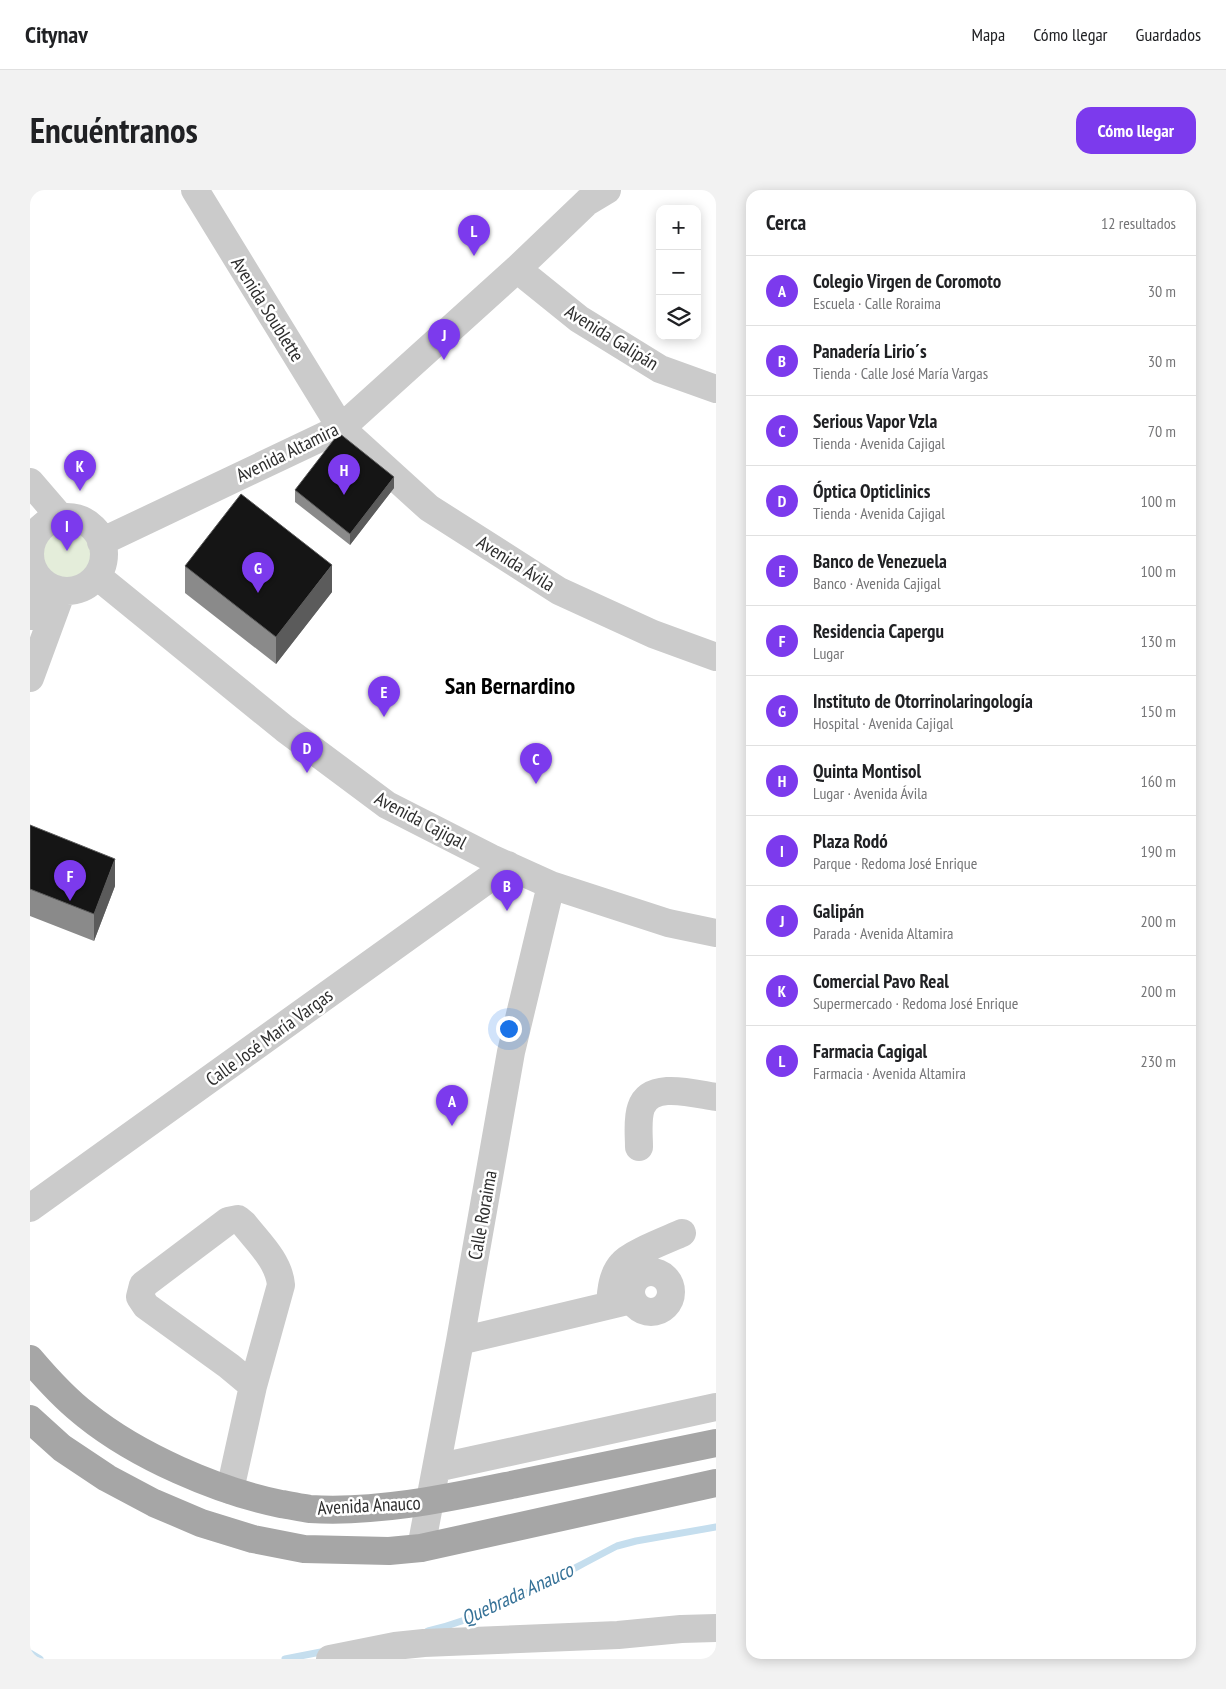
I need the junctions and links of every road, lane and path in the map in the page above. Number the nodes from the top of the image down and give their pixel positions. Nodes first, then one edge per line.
1 (194, 190) edge
2 (607, 190) edge
3 (517, 269) junction
4 (716, 389) edge
5 (341, 428) junction
6 (30, 482) edge
7 (101, 542) junction
8 (39, 553) edge
9 (97, 576) junction
10 (30, 616) edge
11 (716, 657) edge
12 (30, 678) edge
13 (500, 861) junction
14 (551, 885) junction
15 (716, 933) edge
16 (217, 1064) junction
17 (716, 1097) edge
18 (639, 1147) dead end
19 (30, 1188) edge
20 (30, 1208) edge
21 (682, 1233) dead end
22 (460, 1341) junction
23 (30, 1359) edge
24 (253, 1386) junction
25 (716, 1407) edge
26 (30, 1419) edge
27 (716, 1443) edge
28 (436, 1468) junction
29 (716, 1483) edge
30 (230, 1490) junction
31 (430, 1502) junction
32 (421, 1548) junction
33 (716, 1628) edge
34 (330, 1659) edge

1 - 5 street, Avenida Soublette
2 - 3 street, Avenida Altamira
3 - 4 street, Avenida Galipán
3 - 5 street, Avenida Altamira
5 - 7 street, Avenida Altamira
5 - 11 street, Avenida Ávila
6 - 8 street
7 - 8 street
7 - 9 street
8 - 9 street
8 - 10 street
8 - 12 street
9 - 13 street, Avenida Cajigal
13 - 14 street, Avenida Cajigal
13 - 16 street, Calle José María Vargas
14 - 15 street, Avenida Cajigal
14 - 22 street, Calle Roraima
16 - 19 street, Calle José María Vargas
16 - 20 street, Calle José María Vargas
17 - 18 street
21 - 22 street
22 - 28 street, Calle Roraima
23 - 30 main road, Avenida Anauco
24 - 24 street
24 - 30 street
25 - 28 street
26 - 32 main road
27 - 31 main road, Avenida Anauco
28 - 31 street, Calle Roraima
29 - 32 main road
30 - 31 main road, Avenida Anauco
31 - 32 street, Calle Roraima
33 - 34 street

